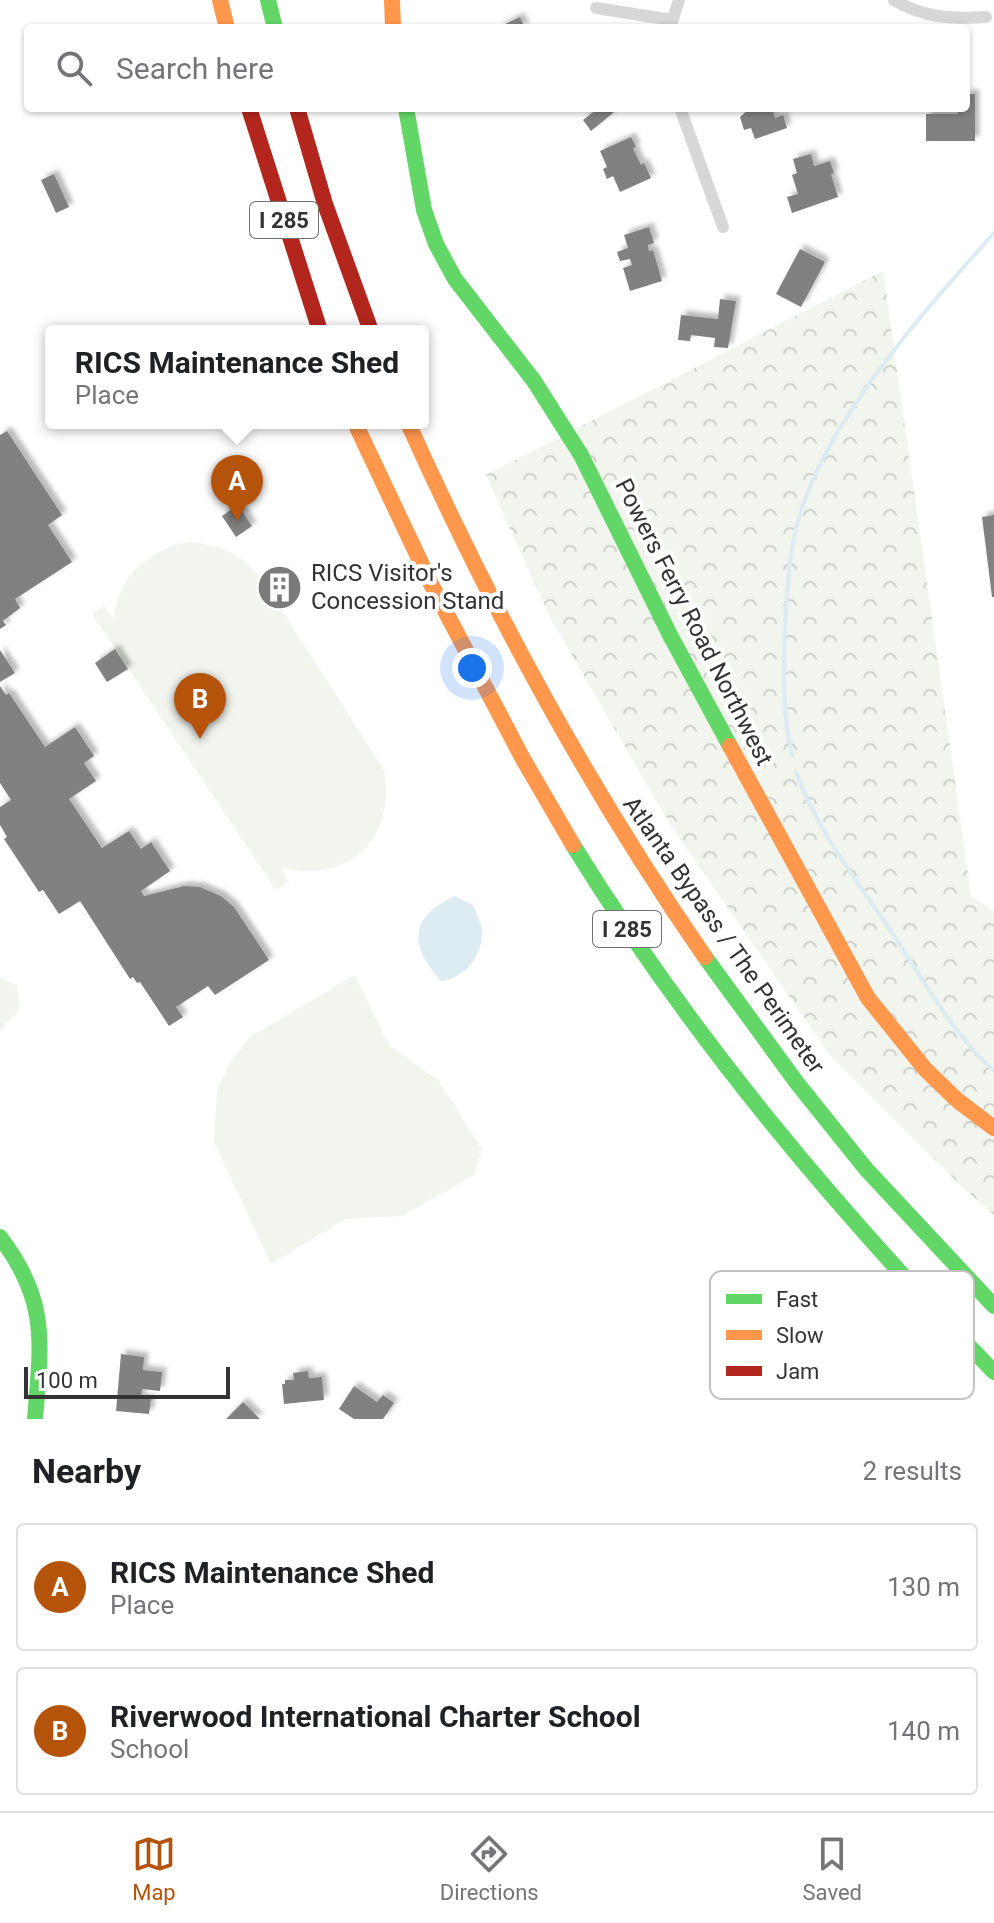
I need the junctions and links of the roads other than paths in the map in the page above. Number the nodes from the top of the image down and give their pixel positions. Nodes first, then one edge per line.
1 (220, 0) edge
2 (268, 0) edge
3 (392, 0) edge
4 (679, 0) edge
5 (894, 0) edge
6 (596, 8) dead end
7 (986, 17) dead end
8 (226, 24) edge
9 (274, 24) edge
10 (393, 24) edge
11 (671, 24) edge
12 (250, 112) edge
13 (298, 112) edge
14 (407, 112) edge
15 (681, 112) edge
16 (723, 227) dead end
17 (318, 325) edge
18 (369, 325) edge
19 (358, 429) edge
20 (411, 429) edge
21 (994, 1128) edge
22 (0, 1237) edge
23 (898, 1271) edge
24 (961, 1271) edge
25 (974, 1285) edge
26 (994, 1306) edge
27 (974, 1352) edge
28 (994, 1372) edge
29 (35, 1419) edge

1 - 8 main road
2 - 9 main road
3 - 10 main road
4 - 11 street
5 - 7 street
6 - 11 street
12 - 17 main road, I 285
13 - 18 main road, I 285
14 - 21 main road, Powers Ferry Road Northwest
15 - 16 street
19 - 23 main road, I 285
20 - 24 main road, Atlanta Bypass / The Perimeter / I 285
22 - 29 main road
25 - 26 main road, Atlanta Bypass / The Perimeter / I 285
27 - 28 main road, I 285

